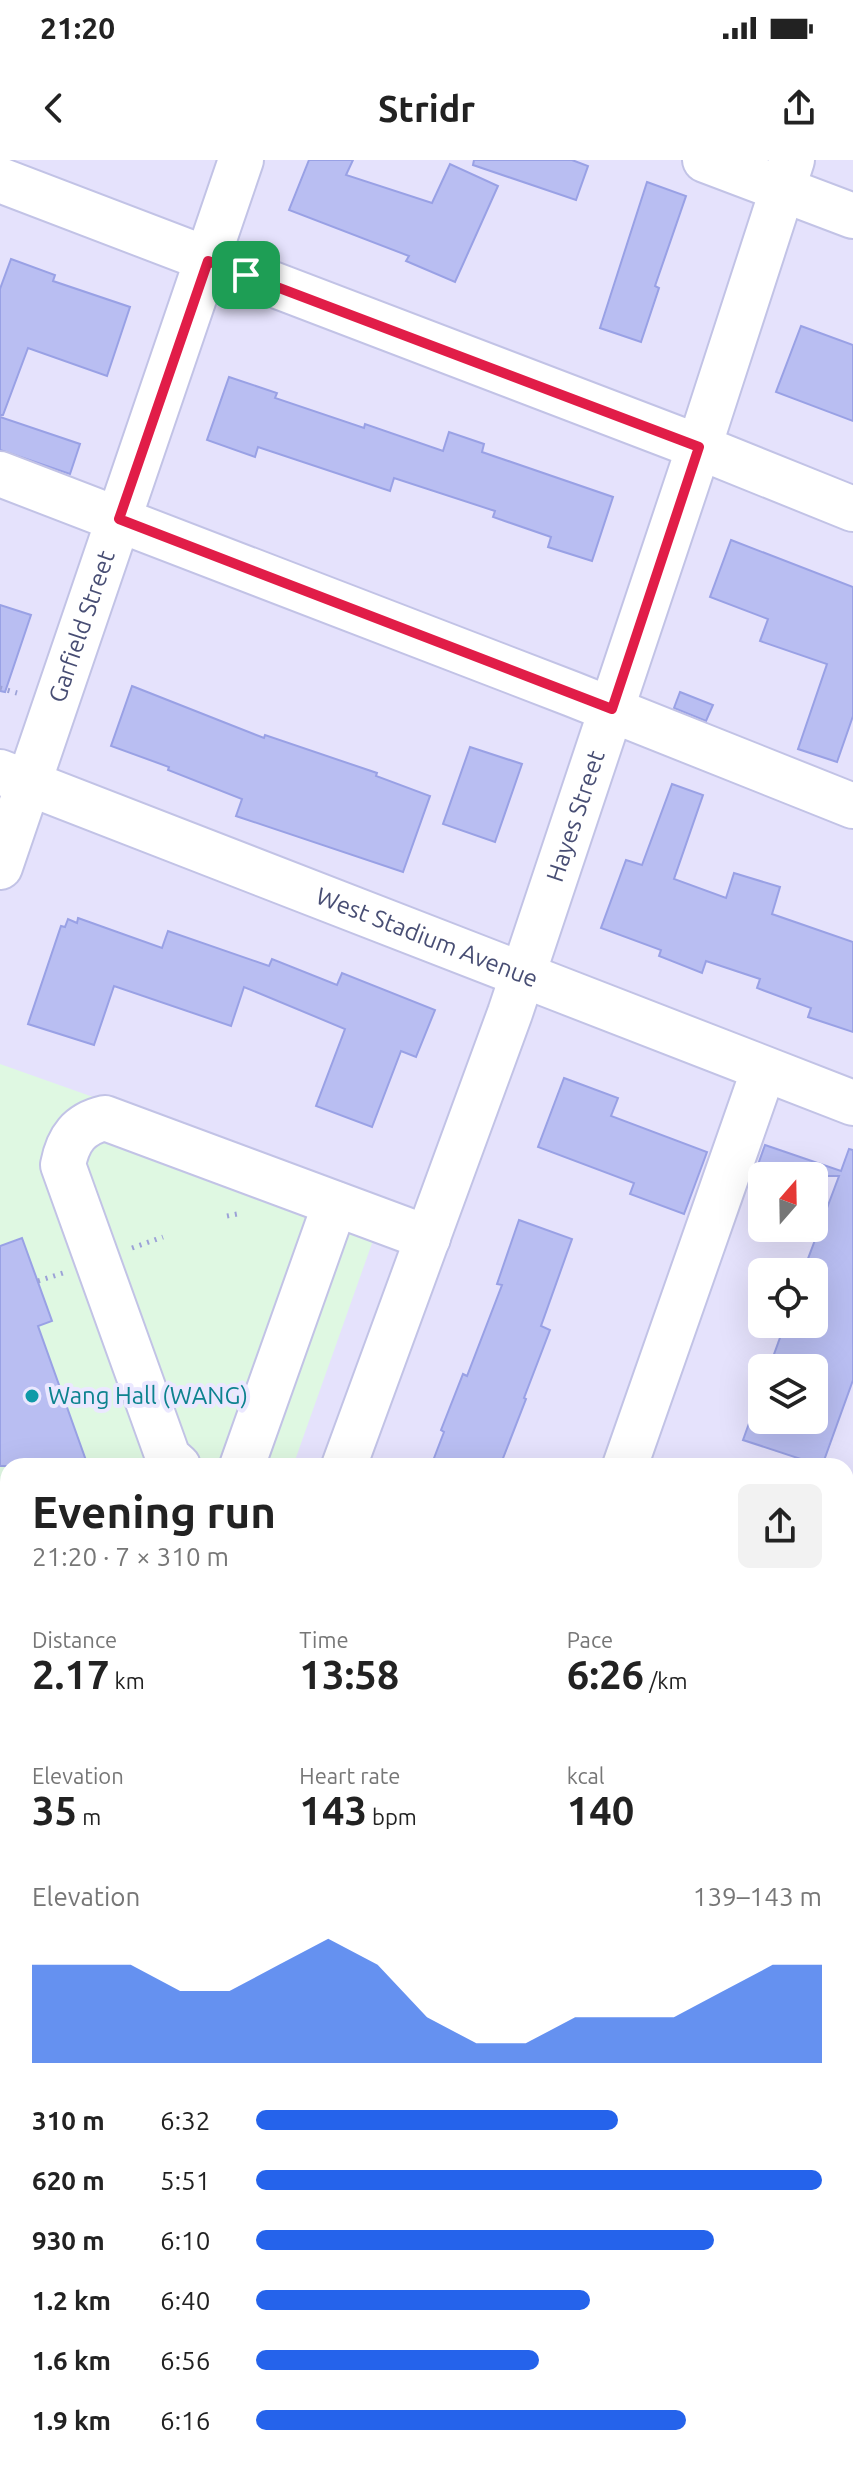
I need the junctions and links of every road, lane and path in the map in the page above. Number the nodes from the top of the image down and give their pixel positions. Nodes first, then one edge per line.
1 (241, 160) edge
2 (705, 160) edge
3 (788, 174) edge
4 (0, 180) edge
5 (853, 216) edge
6 (208, 261) junction
7 (699, 447) junction
8 (0, 474) edge
9 (853, 509) edge
10 (119, 519) junction
11 (0, 688) edge
12 (17, 693) dead end
13 (612, 709) junction
14 (15, 778) edge
15 (853, 806) edge
16 (0, 867) edge
17 (523, 976) junction
18 (764, 1069) junction
19 (853, 1103) edge
20 (335, 1204) junction
21 (163, 1237) dead end
22 (428, 1238) junction
23 (125, 1250) dead end
24 (169, 1458) edge
25 (245, 1458) edge
26 (347, 1458) edge
27 (628, 1458) edge

1 - 6 street, Garfield Street
2 - 3 street
3 - 5 street
3 - 7 street, Hayes Street
4 - 6 street
6 - 7 street
6 - 10 street, Garfield Street
7 - 9 street
7 - 13 street, Hayes Street
8 - 10 street
10 - 13 street
10 - 14 street, Garfield Street
11 - 12 path
13 - 15 street
13 - 17 street, Hayes Street
14 - 16 street, Garfield Street
14 - 17 street, West Stadium Avenue
17 - 18 street, West Stadium Avenue
17 - 22 street, Hayes Street
18 - 19 street, West Stadium Avenue
18 - 27 street
20 - 22 street
20 - 24 street
20 - 25 street
21 - 23 path
22 - 26 street, Hayes Street

